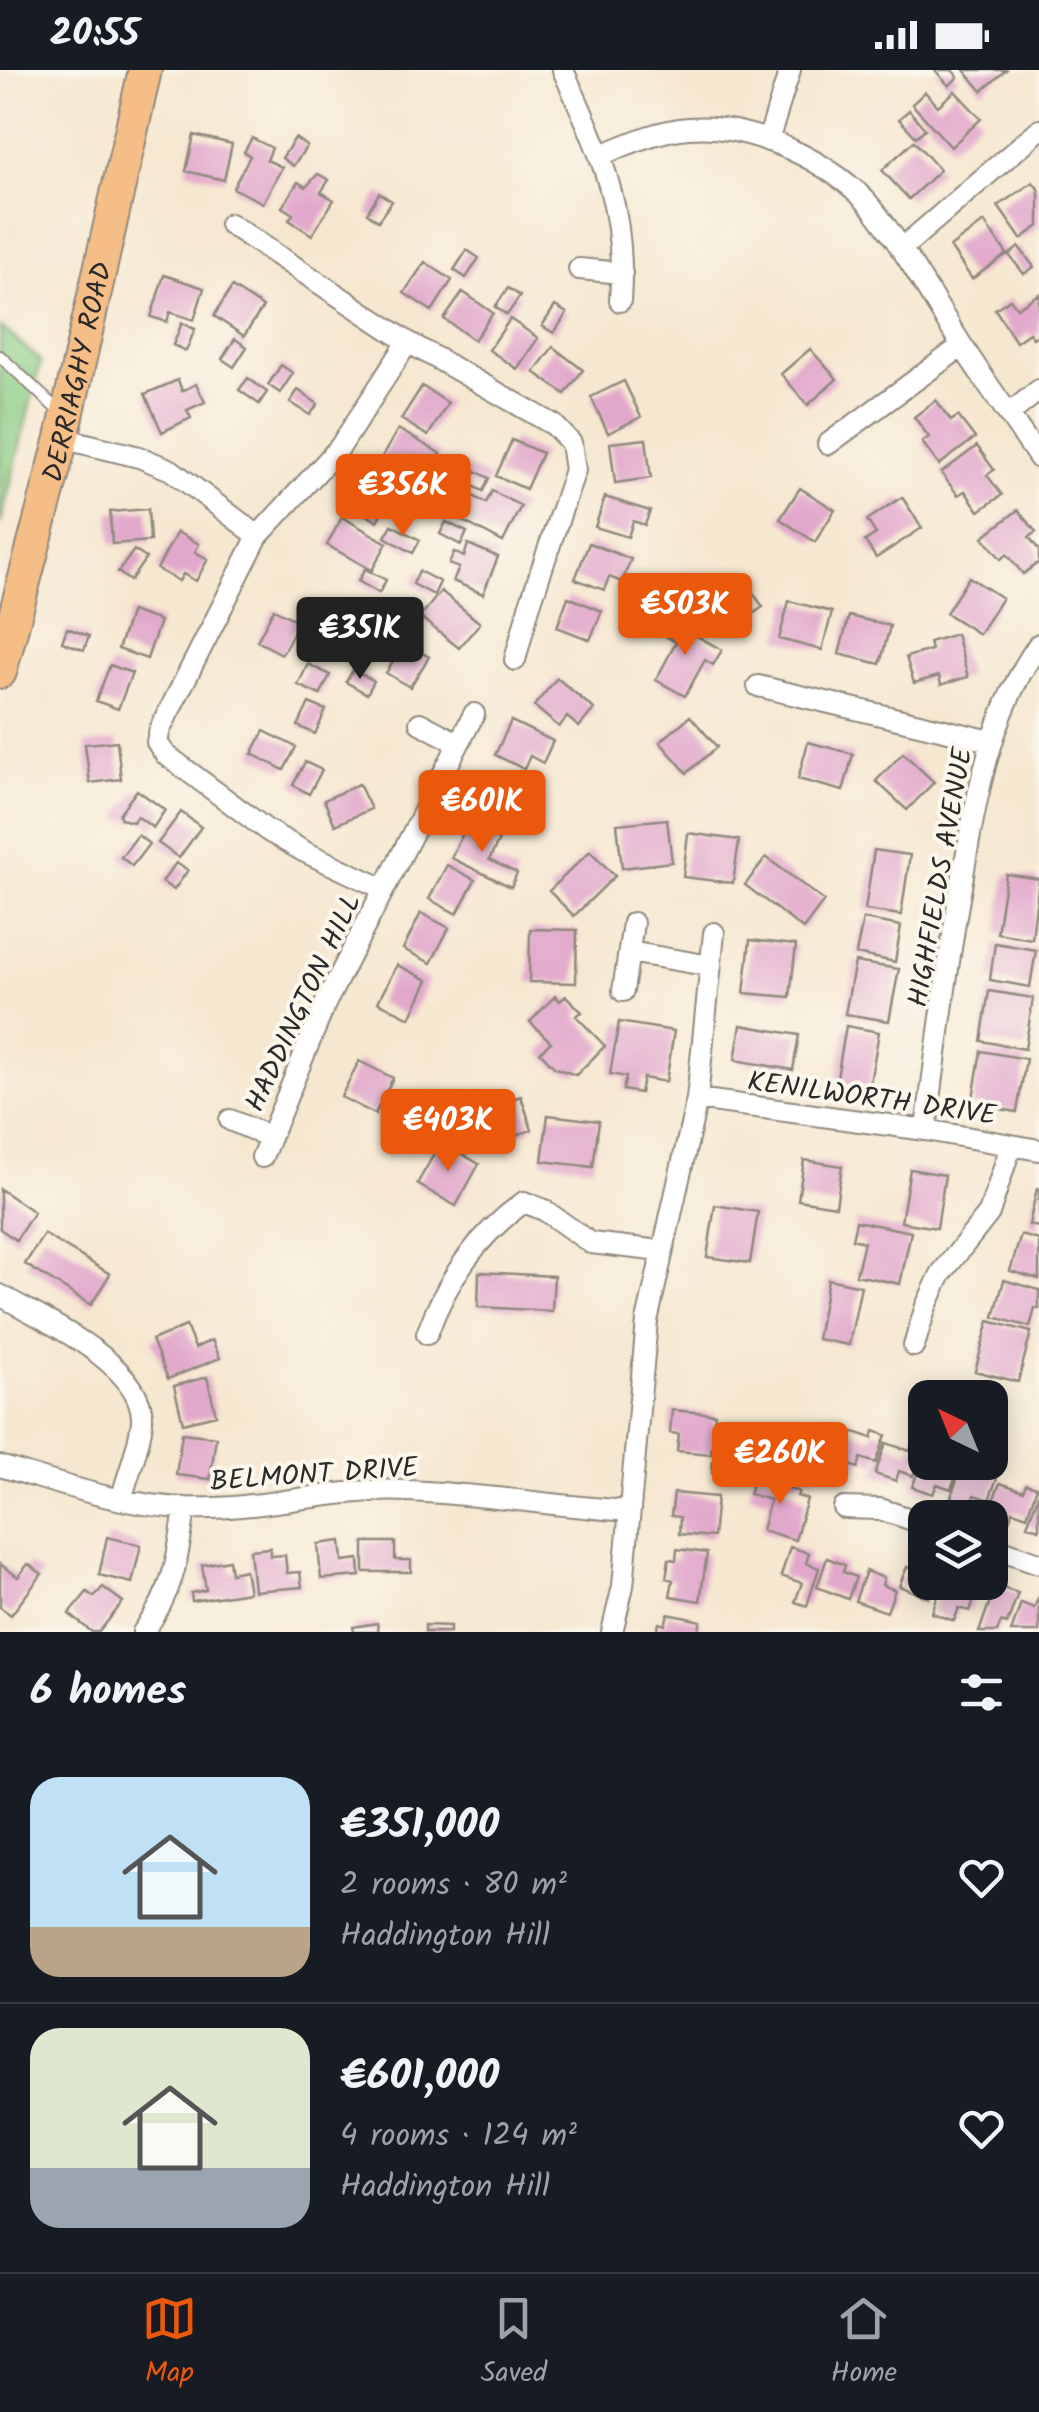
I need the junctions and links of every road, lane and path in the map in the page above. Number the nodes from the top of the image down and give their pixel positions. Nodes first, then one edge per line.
1 (145, 70) edge
2 (562, 70) edge
3 (790, 70) edge
4 (1039, 130) edge
5 (768, 141) junction
6 (602, 154) junction
7 (230, 224) dead end
8 (901, 249) junction
9 (579, 269) dead end
10 (622, 273) junction
11 (620, 301) dead end
12 (408, 342) junction
13 (962, 346) junction
14 (0, 356) edge
15 (1039, 390) edge
16 (1009, 414) junction
17 (65, 428) junction
18 (828, 444) dead end
19 (1039, 458) edge
20 (258, 536) junction
21 (1039, 644) edge
22 (515, 660) dead end
23 (0, 672) edge
24 (758, 686) dead end
25 (474, 714) dead end
26 (420, 723) dead end
27 (992, 742) junction
28 (458, 743) junction
29 (384, 889) junction
30 (633, 924) dead end
31 (714, 933) dead end
32 (629, 952) junction
33 (710, 966) junction
34 (624, 991) dead end
35 (698, 1099) junction
36 (230, 1120) dead end
37 (926, 1130) junction
38 (270, 1137) junction
39 (1011, 1146) junction
40 (1039, 1150) edge
41 (262, 1157) dead end
42 (661, 1251) junction
43 (0, 1294) edge
44 (427, 1334) dead end
45 (914, 1346) dead end
46 (0, 1466) edge
47 (121, 1500) junction
48 (186, 1508) junction
49 (844, 1508) dead end
50 (630, 1511) junction
51 (908, 1518) edge
52 (1008, 1552) edge
53 (1039, 1563) edge
54 (143, 1632) edge
55 (612, 1632) edge

1 - 17 main road, DERRIAGHY ROAD
2 - 6 street
3 - 5 street
4 - 8 street
5 - 6 street
5 - 8 street
6 - 10 street
7 - 12 street
8 - 13 street
9 - 10 street
10 - 11 street
12 - 20 street, HADDINGTON HILL
12 - 22 street
13 - 16 street
13 - 18 street
14 - 17 lane
15 - 16 street
16 - 19 street
17 - 20 street
17 - 23 main road, DERRIAGHY ROAD
20 - 29 street, HADDINGTON HILL
21 - 27 street, HIGHFIELDS AVENUE
24 - 27 street
25 - 28 street, HADDINGTON HILL
26 - 28 street
27 - 37 street, HIGHFIELDS AVENUE
28 - 29 street, HADDINGTON HILL
29 - 38 street, HADDINGTON HILL
30 - 32 street
31 - 33 street
32 - 33 street
32 - 34 street
33 - 35 street
35 - 37 street, KENILWORTH DRIVE
35 - 42 street
36 - 38 street, HADDINGTON HILL
37 - 39 street, KENILWORTH DRIVE
38 - 41 street, HADDINGTON HILL
39 - 40 street, KENILWORTH DRIVE
39 - 45 street
42 - 44 street
42 - 50 street
43 - 47 street
46 - 47 street, BELMONT DRIVE
47 - 48 street, BELMONT DRIVE
48 - 50 street, BELMONT DRIVE
48 - 54 street
49 - 51 street
50 - 55 street
52 - 53 street

